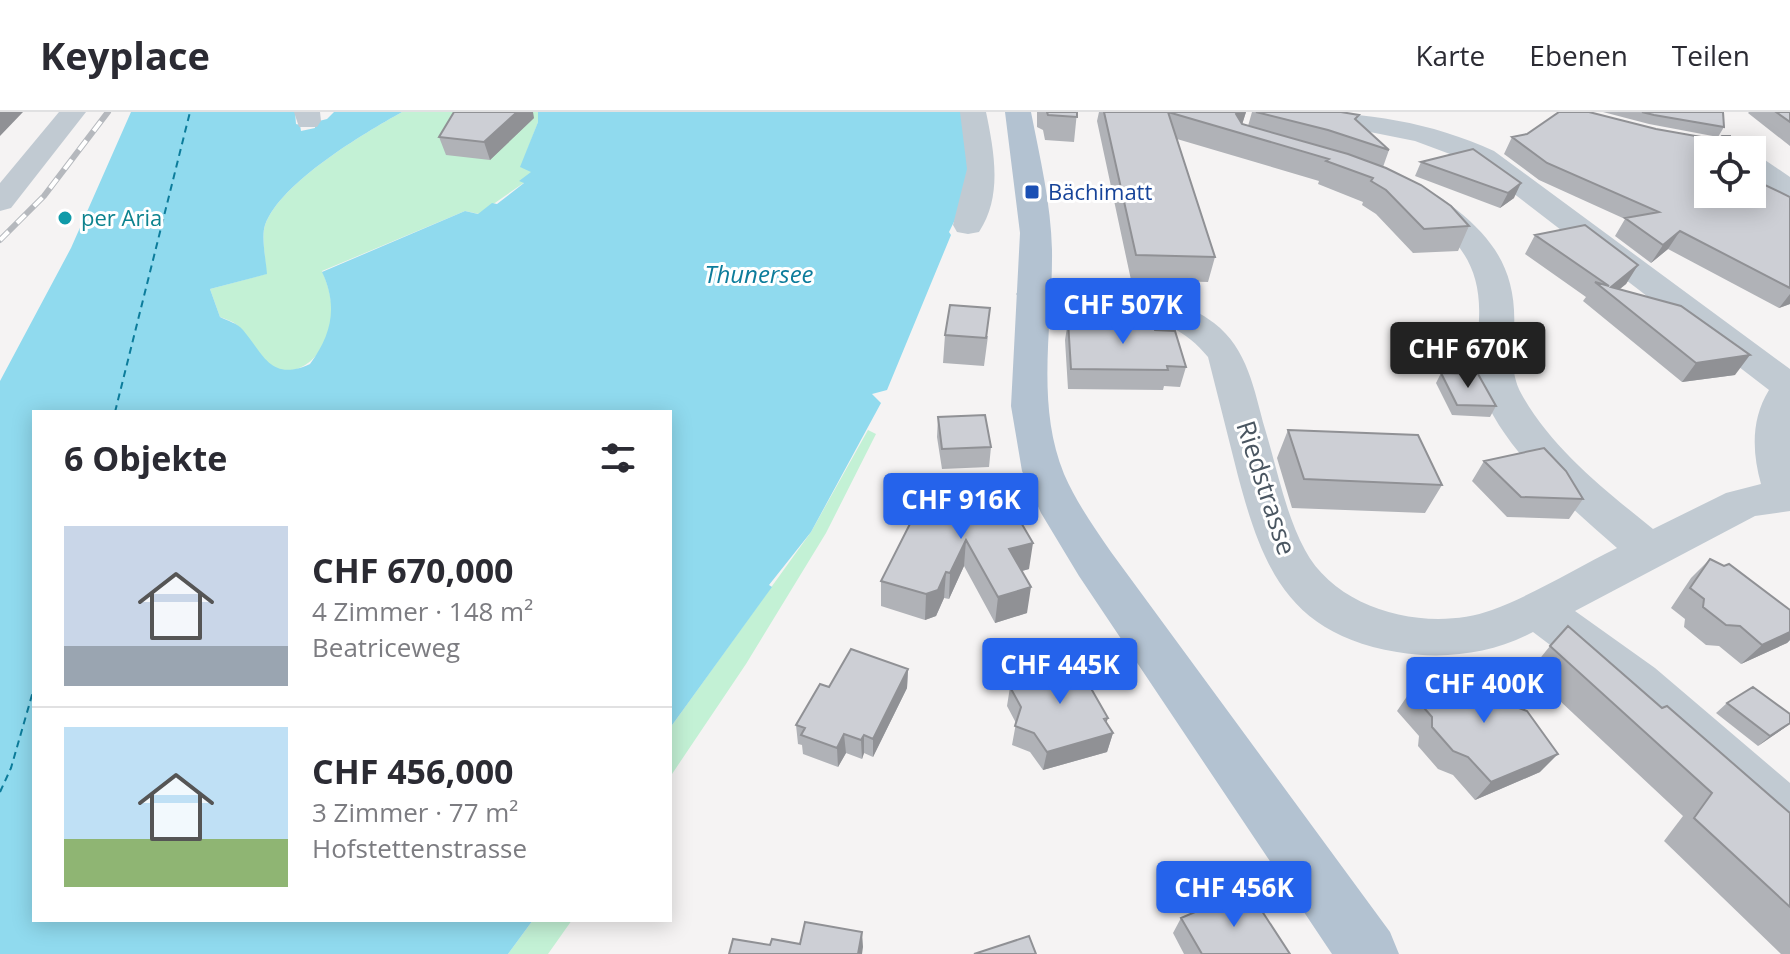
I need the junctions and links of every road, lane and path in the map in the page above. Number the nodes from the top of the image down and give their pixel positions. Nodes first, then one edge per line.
1 (73, 112) edge
2 (973, 112) edge
3 (1018, 112) edge
4 (1310, 112) edge
5 (1766, 174) edge
6 (1384, 182) edge
7 (1790, 190) edge
8 (0, 202) edge
9 (968, 225) dead end
10 (1033, 294) junction
11 (1789, 386) edge
12 (1788, 496) edge
13 (1651, 552) junction
14 (1536, 610) junction
15 (1790, 819) edge
16 (1368, 954) edge

1 - 8 street
2 - 9 street
3 - 10 main road
4 - 11 street
5 - 7 street
6 - 13 street
10 - 14 street, Riedstrasse
10 - 16 main road
11 - 12 street
12 - 13 street, Riedstrasse
13 - 14 street, Riedstrasse
14 - 15 street

